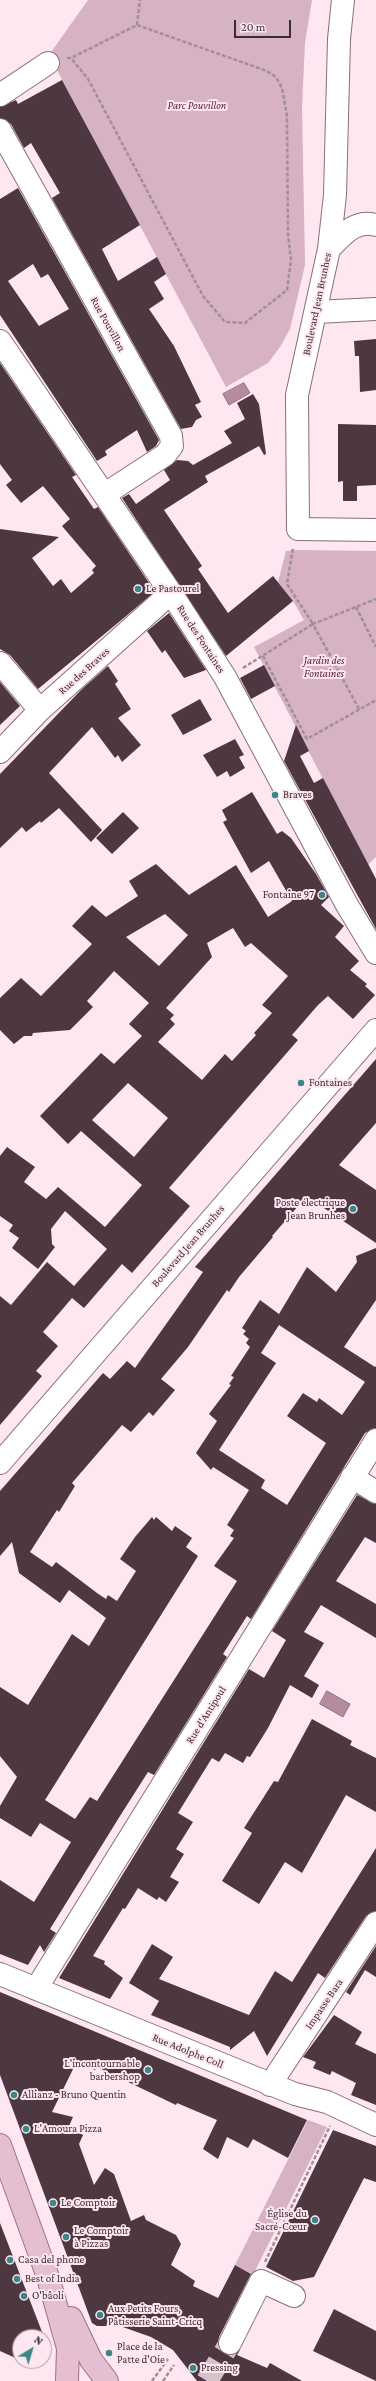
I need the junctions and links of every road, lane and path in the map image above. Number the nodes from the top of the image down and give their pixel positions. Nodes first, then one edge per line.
1 (140, 0) edge
2 (343, 0) edge
3 (137, 25) junction
4 (71, 58) junction
5 (48, 63) joint
6 (0, 95) edge
7 (0, 130) edge
8 (376, 225) edge
9 (329, 249) junction
10 (376, 309) edge
11 (316, 312) junction
12 (0, 341) edge
13 (105, 494) junction
14 (376, 530) edge
15 (292, 550) dead end
16 (173, 596) junction
17 (376, 599) edge
18 (356, 607) junction
19 (314, 624) junction
20 (376, 647) edge
21 (263, 656) junction
22 (0, 663) edge
23 (225, 677) junction
24 (376, 700) edge
25 (358, 709) junction
26 (40, 710) junction
27 (0, 752) edge
28 (376, 953) edge
29 (376, 1030) edge
30 (376, 1440) edge
31 (0, 1463) edge
32 (352, 1477) junction
33 (376, 1492) edge
34 (376, 1923) edge
35 (0, 1974) edge
36 (36, 1989) junction
37 (270, 2085) junction
38 (331, 2122) dead end
39 (376, 2126) edge
40 (0, 2145) edge
41 (48, 2277) junction
42 (261, 2281) junction
43 (294, 2296) dead end
44 (230, 2343) tunnel mouth
45 (162, 2356) dead end
46 (168, 2359) dead end
47 (159, 2361) dead end
48 (174, 2365) dead end
49 (68, 2381) edge
50 (85, 2381) edge
51 (94, 2381) edge
52 (107, 2381) edge
53 (152, 2381) edge
54 (162, 2381) edge

1 - 3 path
2 - 9 street, Boulevard Jean Brunhes
3 - 4 path
3 - 4 path
4 - 5 path
5 - 6 street
7 - 13 street, Rue Pouvillon
8 - 9 street
9 - 11 street, Boulevard Jean Brunhes
10 - 11 street
11 - 14 street, Boulevard Jean Brunhes
12 - 13 street, Rue des Fontaines
13 - 16 street, Rue des Fontaines
15 - 19 path
16 - 23 street, Rue des Fontaines
16 - 26 street, Rue des Braves
17 - 18 path
18 - 19 path
18 - 20 path
19 - 21 path
19 - 25 path
21 - 23 path
21 - 25 path
22 - 26 street
23 - 28 street, Rue des Fontaines
24 - 25 path
26 - 27 street, Rue des Braves
29 - 31 street, Boulevard Jean Brunhes
30 - 32 street, Rue d'Antipoul
32 - 33 street
32 - 36 street, Rue d'Antipoul
34 - 37 street, Impasse Bara
35 - 36 street, Rue Adolphe Coll
36 - 37 street, Rue Adolphe Coll
37 - 39 street, Rue Adolphe Coll
38 - 42 path
40 - 41 main road
41 - 49 main road
41 - 52 main road
42 - 43 street
42 - 44 street
45 - 47 path
46 - 53 path
48 - 54 path
50 - 51 main road

